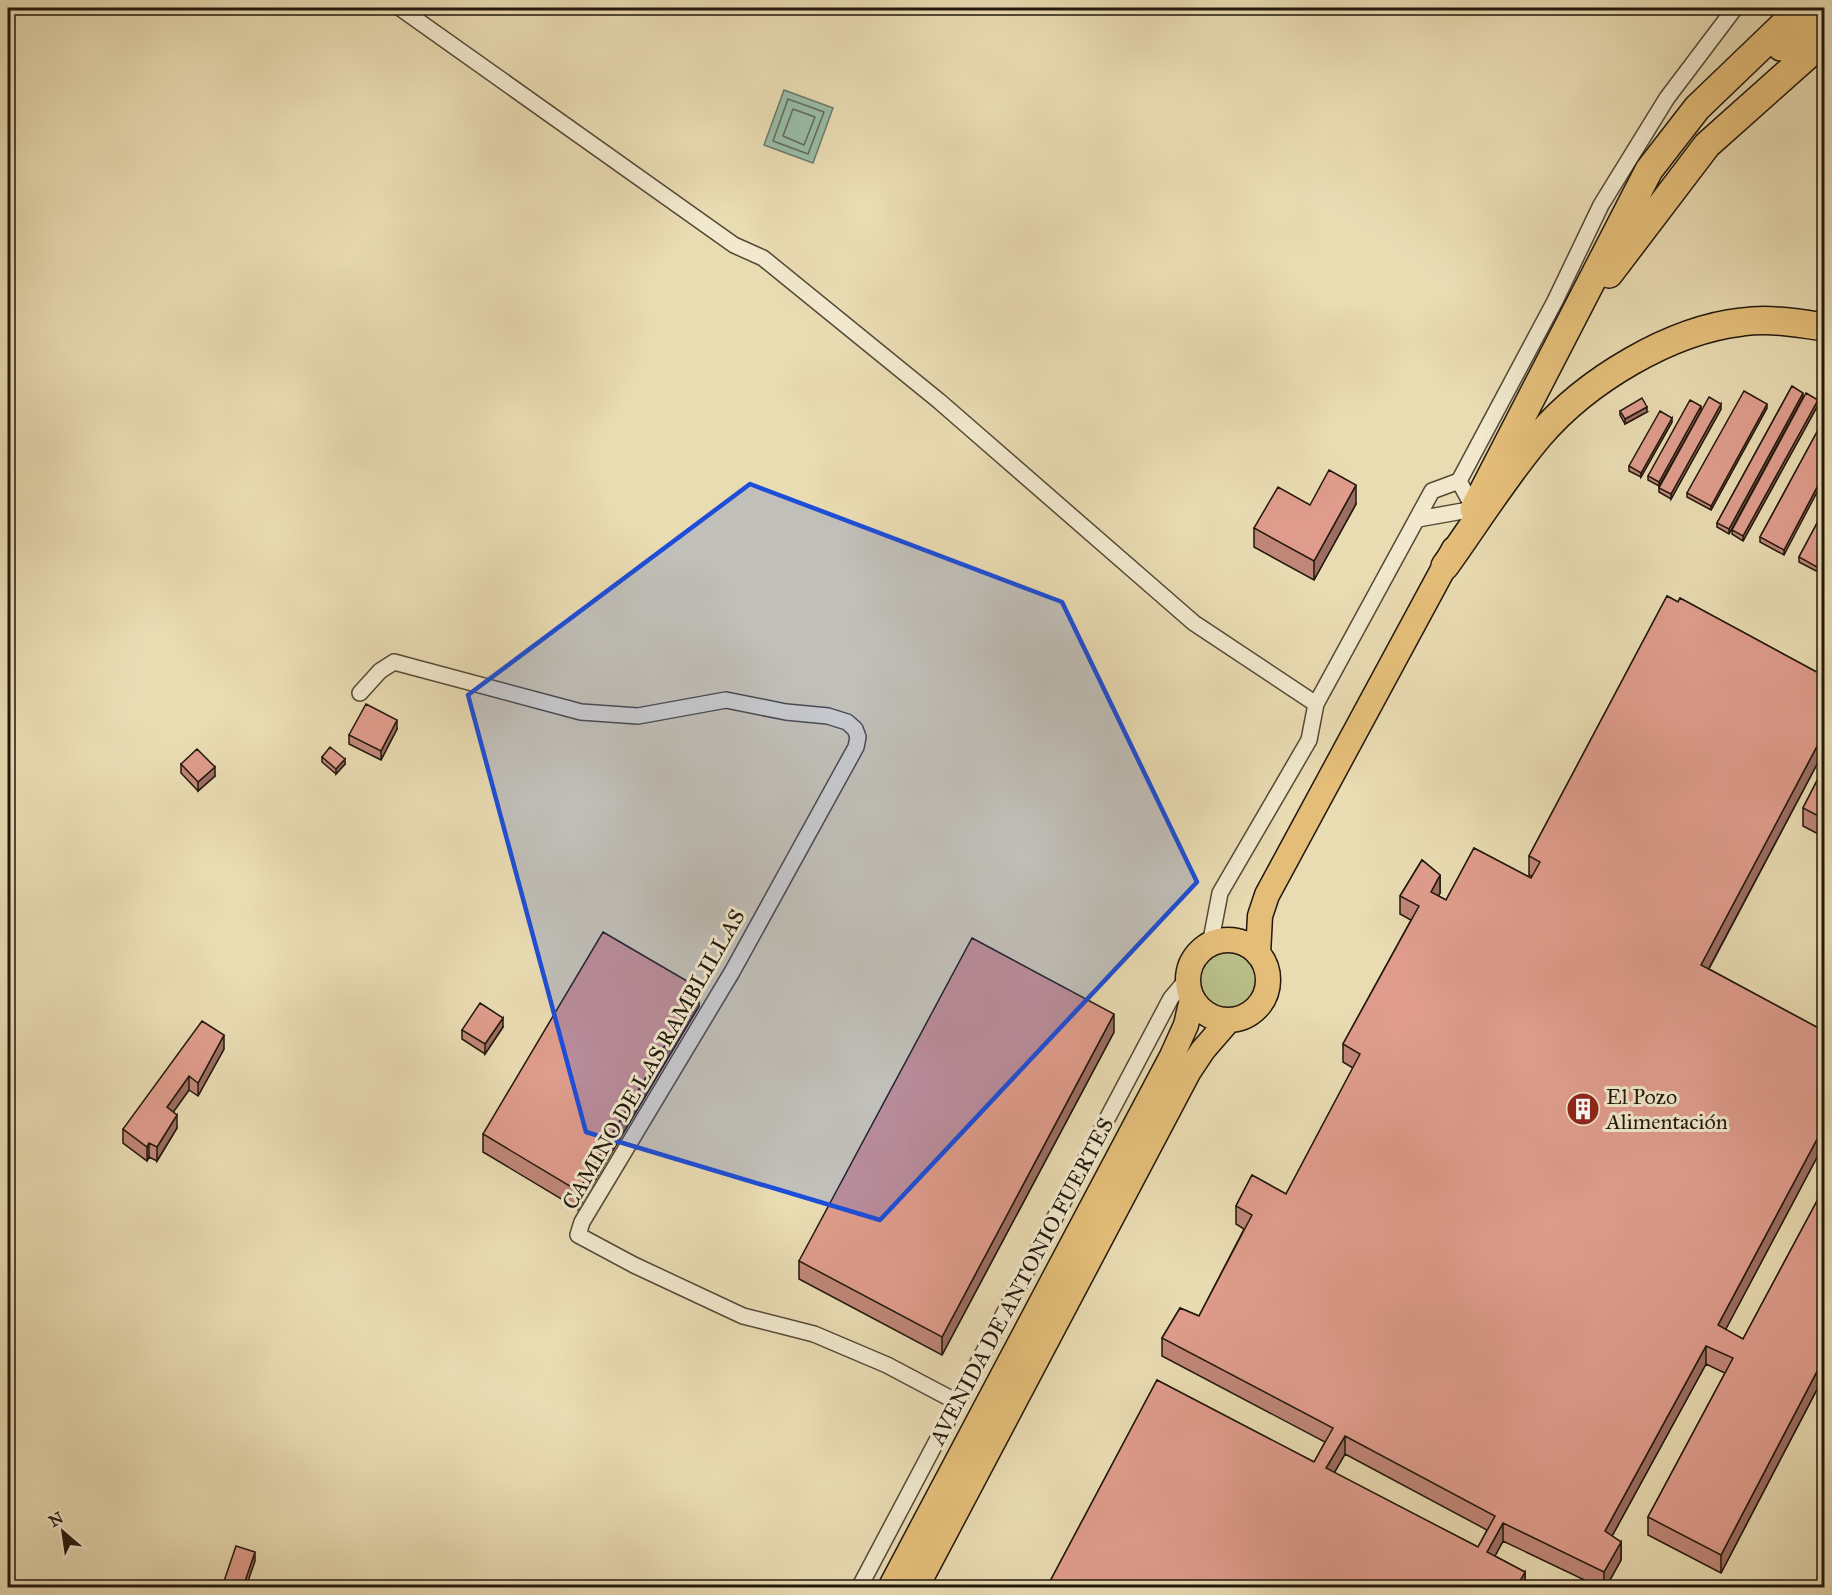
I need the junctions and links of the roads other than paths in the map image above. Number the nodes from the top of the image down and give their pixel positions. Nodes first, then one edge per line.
1 (400, 8) edge
2 (1735, 8) edge
3 (1801, 8) edge
4 (1824, 15) edge
5 (1824, 44) edge
6 (1611, 241) junction
7 (1824, 327) edge
8 (1552, 353) junction
9 (1459, 481) junction
10 (1474, 509) junction
11 (1418, 519) junction
12 (1445, 566) junction
13 (360, 693) dead end
14 (1316, 704) junction
15 (1267, 896) junction
16 (1216, 943) junction
17 (1258, 954) junction
18 (1190, 988) junction
19 (1229, 1020) junction
20 (957, 1402) junction
21 (859, 1587) edge
22 (890, 1587) edge
23 (916, 1587) edge

1 - 14 street
2 - 9 street
3 - 6 highway
4 - 6 highway
5 - 8 highway
6 - 8 highway
7 - 12 highway
8 - 10 highway
9 - 10 street
9 - 11 street
10 - 11 street
10 - 12 main road
11 - 14 street
12 - 15 main road
13 - 20 street, CAMINO DE LAS RAMBLILLAS
14 - 16 street
15 - 16 main road
15 - 17 main road
16 - 17 main road
16 - 18 main road
17 - 19 main road
18 - 19 main road
18 - 20 street, AVENIDA DE ANTONIO FUERTES
18 - 22 main road, AVENIDA DE ANTONIO FUERTES
19 - 23 main road
20 - 21 street, AVENIDA DE ANTONIO FUERTES

